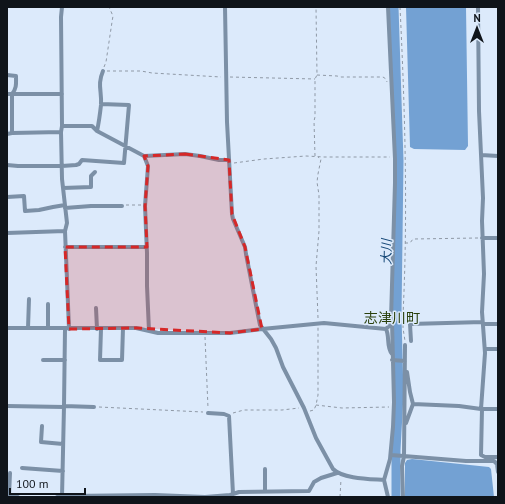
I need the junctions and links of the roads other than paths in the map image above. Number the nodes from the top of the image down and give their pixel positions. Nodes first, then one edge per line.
1 (62, 7) edge
2 (225, 7) edge
3 (388, 7) edge
4 (478, 7) edge
5 (103, 70) road end
6 (7, 76) edge
7 (10, 94) edge
8 (62, 94) junction
9 (101, 104) junction
10 (62, 126) junction
11 (97, 131) junction
12 (61, 132) junction
13 (12, 133) junction
14 (7, 134) edge
15 (126, 146) junction
16 (482, 155) junction
17 (144, 156) junction
18 (498, 156) edge
19 (230, 162) junction
20 (7, 165) edge
21 (62, 166) junction
22 (95, 172) dead end
23 (63, 188) junction
24 (7, 197) edge
25 (65, 206) junction
26 (122, 206) road end
27 (65, 231) junction
28 (7, 233) edge
29 (482, 238) junction
30 (498, 238) edge
31 (65, 247) junction
32 (147, 247) junction
33 (29, 299) dead end
34 (48, 304) dead end
35 (96, 308) dead end
36 (391, 319) junction
37 (483, 323) junction
38 (498, 324) edge
39 (7, 328) edge
40 (28, 328) junction
41 (48, 328) junction
42 (123, 328) junction
43 (67, 329) junction
44 (99, 329) junction
45 (262, 329) junction
46 (386, 329) junction
47 (149, 331) junction
48 (411, 340) dead end
49 (405, 345) road end
50 (485, 349) junction
51 (498, 349) edge
52 (392, 354) junction
53 (43, 360) dead end
54 (65, 360) junction
55 (393, 360) junction
56 (404, 361) junction
57 (405, 366) junction
58 (413, 404) junction
59 (7, 406) edge
60 (64, 407) junction
61 (94, 407) road end
62 (481, 408) junction
63 (498, 408) edge
64 (208, 413) road end
65 (42, 426) dead end
66 (404, 426) junction
67 (63, 444) junction
68 (392, 455) junction
69 (403, 456) junction
70 (498, 457) edge
71 (22, 468) dead end
72 (265, 469) dead end
73 (63, 471) junction
74 (498, 472) edge
75 (10, 473) dead end
76 (337, 473) junction
77 (384, 480) junction
78 (265, 492) junction
79 (235, 495) edge
80 (8, 496) edge
81 (95, 496) edge
82 (18, 497) edge
83 (57, 497) edge
84 (62, 497) edge
85 (388, 497) edge
86 (403, 497) edge

1 - 8 street
2 - 19 street
3 - 36 street
4 - 16 street
5 - 9 street
6 - 7 street
7 - 8 street
7 - 13 street
8 - 10 street
9 - 11 street
9 - 15 street
10 - 11 street
10 - 12 street
11 - 15 street
12 - 13 street
12 - 21 street
13 - 14 street
15 - 17 street
15 - 21 street
16 - 18 street
16 - 29 street
17 - 19 street
17 - 32 street
19 - 45 street
20 - 21 street
21 - 23 street
22 - 23 street
23 - 25 street
24 - 25 street
25 - 26 street
25 - 27 street
27 - 28 street
27 - 31 street
29 - 30 street
29 - 37 street
31 - 32 street
31 - 43 street
32 - 47 street
33 - 40 street
34 - 41 street
35 - 44 street
36 - 46 street
36 - 52 street
37 - 38 street
37 - 48 street
37 - 50 street
39 - 40 street
40 - 41 street
41 - 43 street
42 - 44 street
42 - 44 street
42 - 47 street
43 - 44 street
43 - 54 street
45 - 46 street
45 - 47 street
45 - 76 street
46 - 52 street
49 - 56 street
50 - 51 street
50 - 62 street
52 - 55 street
53 - 54 street
54 - 60 street
55 - 56 street
55 - 68 street
56 - 57 street
57 - 58 street
57 - 66 street
58 - 62 street
58 - 66 street
59 - 60 street
60 - 61 street
60 - 67 street
62 - 63 street
62 - 70 street
64 - 79 street
65 - 67 street
66 - 69 street
67 - 73 street
68 - 69 street
68 - 77 street
69 - 74 street
69 - 86 street
71 - 73 street
72 - 78 street
73 - 84 street
75 - 80 street
76 - 77 street
76 - 78 street
77 - 85 street
78 - 79 street
79 - 81 street
80 - 82 street
81 - 84 street
83 - 84 street

